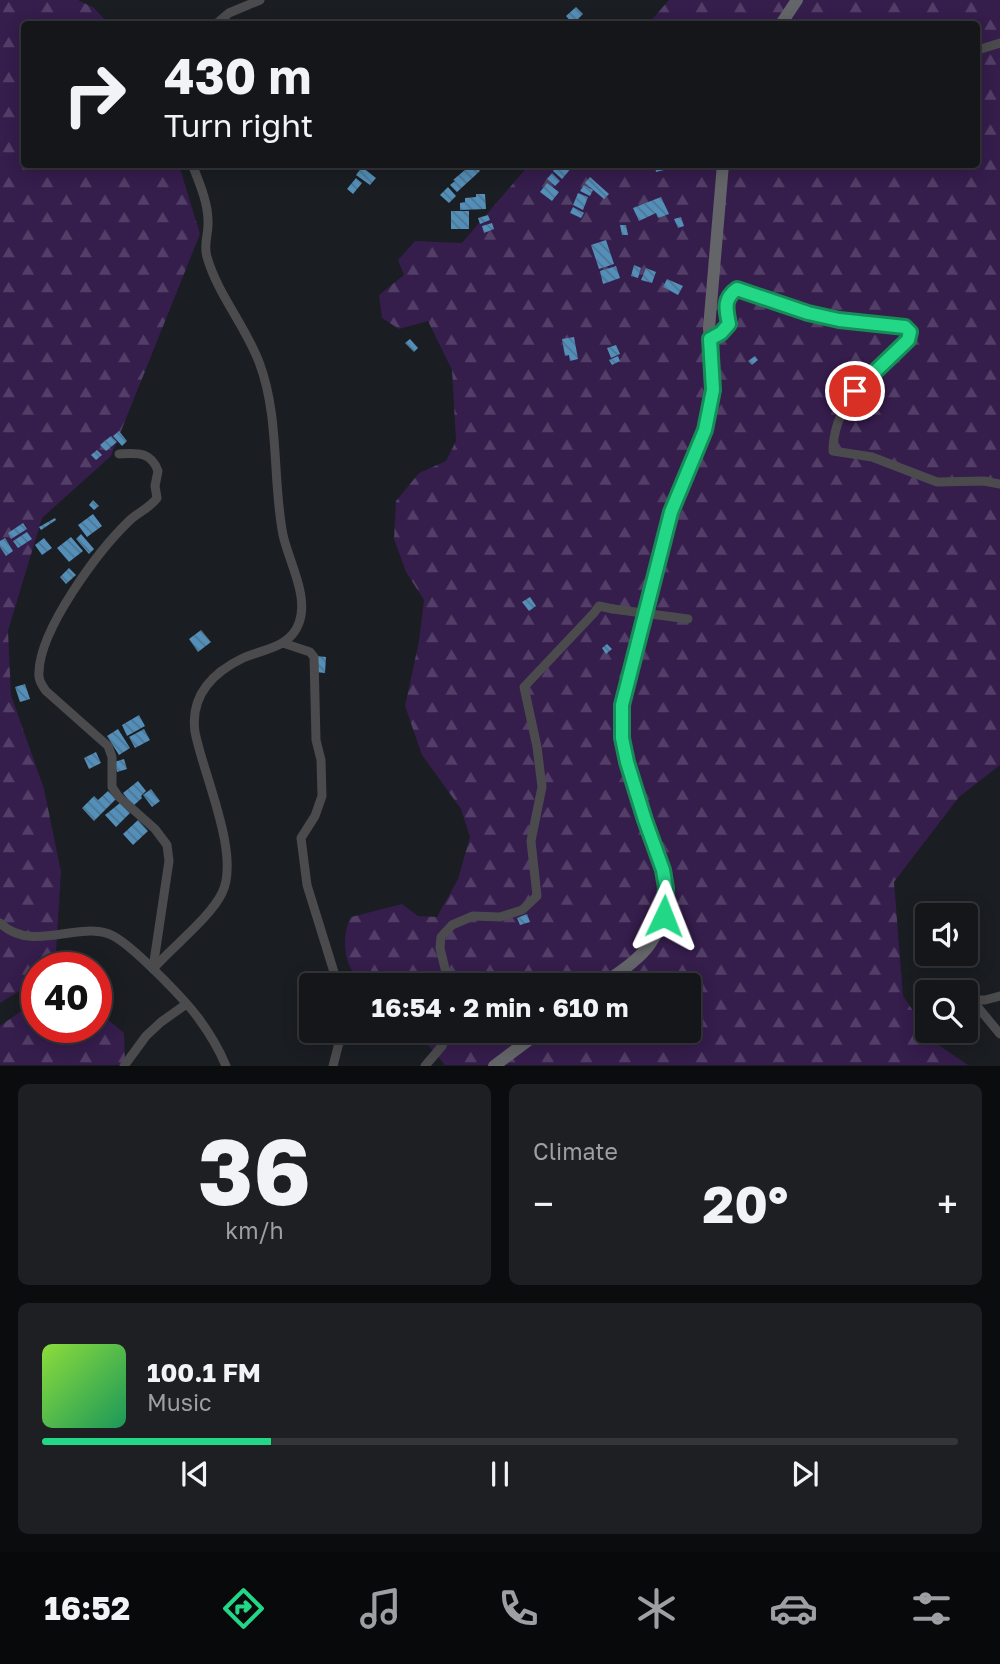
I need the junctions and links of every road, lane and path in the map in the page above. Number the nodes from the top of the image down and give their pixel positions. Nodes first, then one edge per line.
1 (260, 0) edge
2 (797, 0) edge
3 (220, 21) edge
4 (783, 21) edge
5 (1000, 43) edge
6 (980, 49) edge
7 (194, 168) edge
8 (722, 168) edge
9 (710, 339) junction
10 (119, 454) dead end
11 (1000, 484) edge
12 (688, 619) dead end
13 (283, 643) junction
14 (0, 923) edge
15 (153, 969) junction
16 (334, 973) edge
17 (446, 973) edge
18 (616, 973) edge
19 (1000, 996) edge
20 (185, 1005) junction
21 (1000, 1034) edge
22 (339, 1043) edge
23 (443, 1043) edge
24 (525, 1043) edge
25 (124, 1066) edge
26 (226, 1066) edge
27 (333, 1066) edge
28 (425, 1066) edge
29 (494, 1066) edge

1 - 3 street
2 - 4 street
5 - 6 street
7 - 13 street
8 - 9 street
9 - 11 street
9 - 18 street
10 - 15 street
12 - 17 street, bridge
13 - 15 street
13 - 16 street
14 - 15 street
15 - 20 street
19 - 21 street
20 - 25 street
20 - 26 street
22 - 27 street
23 - 28 street
24 - 29 street

